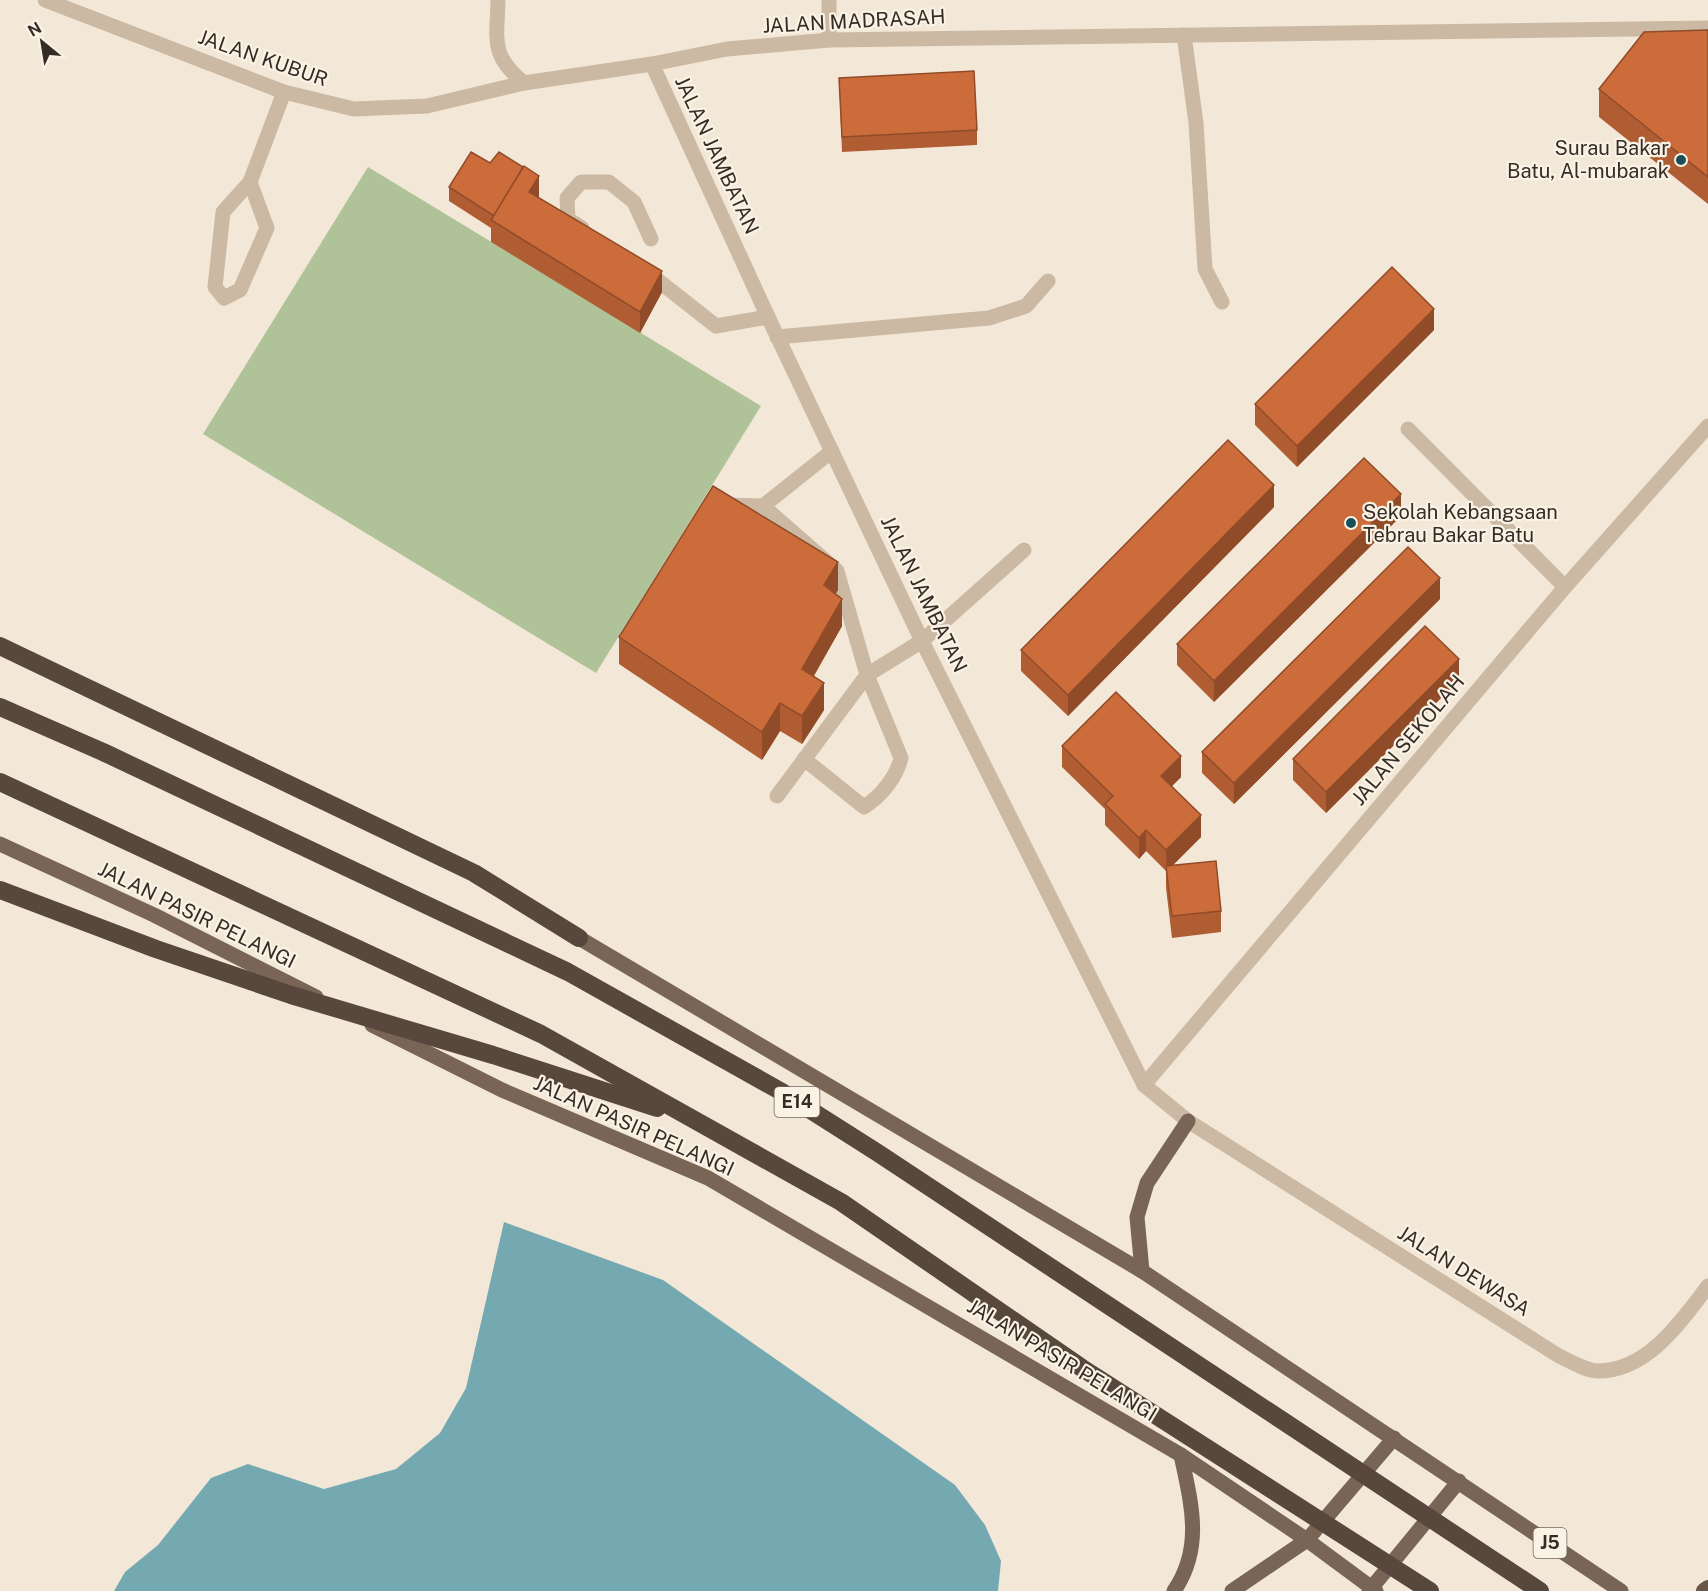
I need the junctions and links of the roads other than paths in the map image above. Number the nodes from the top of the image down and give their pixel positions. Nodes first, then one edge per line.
1 (45, 0) edge
2 (498, 0) edge
3 (829, 0) edge
4 (69, 5) edge
5 (1708, 28) edge
6 (1184, 35) junction
7 (829, 40) junction
8 (652, 64) junction
9 (524, 83) junction
10 (284, 92) junction
11 (250, 182) junction
12 (598, 238) edge
13 (651, 239) dead end
14 (637, 265) edge
15 (1048, 281) dead end
16 (1222, 302) dead end
17 (768, 317) junction
18 (777, 337) junction
19 (1708, 426) edge
20 (1408, 429) dead end
21 (832, 451) junction
22 (763, 506) junction
23 (714, 525) edge
24 (1024, 550) dead end
25 (1564, 586) junction
26 (922, 641) junction
27 (0, 646) edge
28 (867, 675) junction
29 (0, 707) edge
30 (804, 759) junction
31 (0, 782) edge
32 (777, 796) dead end
33 (0, 844) edge
34 (0, 890) edge
35 (579, 938) joint
36 (1144, 1085) junction
37 (690, 1118) junction
38 (1188, 1122) junction
39 (1142, 1272) junction
40 (1708, 1286) edge
41 (1394, 1438) junction
42 (1181, 1455) junction
43 (1459, 1481) junction
44 (1307, 1540) junction
45 (1708, 1588) edge
46 (1372, 1590) edge
47 (1174, 1591) edge
48 (1232, 1591) edge
49 (1430, 1591) edge
50 (1540, 1591) edge
51 (1621, 1591) edge
52 (1704, 1591) edge

1 - 4 street, JALAN KUBUR
2 - 9 street
3 - 7 street
4 - 10 street, JALAN KUBUR
5 - 6 street, JALAN MADRASAH
6 - 7 street, JALAN MADRASAH
6 - 16 street
7 - 8 street, JALAN MADRASAH
8 - 9 street, JALAN KUBUR
8 - 17 street, JALAN JAMBATAN
9 - 10 street, JALAN KUBUR
10 - 11 street
11 - 11 street
12 - 13 street
14 - 17 street
15 - 18 street
17 - 18 street, JALAN JAMBATAN
18 - 21 street, JALAN JAMBATAN
19 - 25 street, JALAN SEKOLAH
20 - 25 street
21 - 22 street
21 - 26 street, JALAN JAMBATAN
22 - 23 street
22 - 28 street
24 - 26 street
25 - 36 street, JALAN SEKOLAH
26 - 28 street
26 - 36 street, JALAN JAMBATAN
27 - 35 highway
28 - 30 street
28 - 30 street
29 - 50 highway, E14, bridge
30 - 32 street
31 - 37 highway, bridge
33 - 42 main road, JALAN PASIR PELANGI
34 - 37 highway, bridge
35 - 39 main road
36 - 38 street, JALAN JAMBATAN
37 - 49 highway, bridge
38 - 39 main road
38 - 40 street, JALAN DEWASA
39 - 41 main road
41 - 43 main road, J5
41 - 44 main road
42 - 44 main road, JALAN PASIR PELANGI
42 - 47 main road
43 - 46 main road
43 - 51 main road, J5
44 - 46 main road, JALAN PASIR PELANGI
44 - 48 main road
45 - 52 highway

